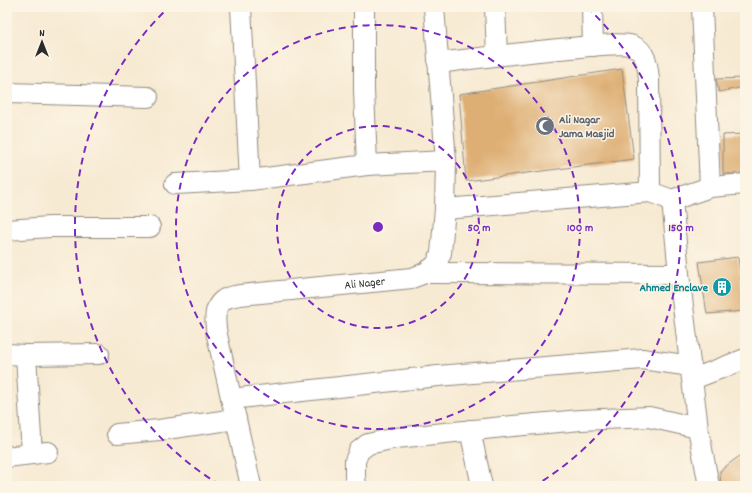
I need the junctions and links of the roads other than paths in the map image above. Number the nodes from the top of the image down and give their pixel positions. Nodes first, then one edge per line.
1 (241, 7) edge
2 (364, 7) edge
3 (434, 7) edge
4 (495, 7) edge
5 (592, 7) edge
6 (702, 7) edge
7 (593, 46) junction
8 (497, 55) junction
9 (438, 63) junction
10 (7, 93) edge
11 (148, 97) dead end
12 (446, 161) junction
13 (367, 165) junction
14 (250, 180) junction
15 (175, 184) dead end
16 (745, 184) edge
17 (710, 187) junction
18 (650, 192) junction
19 (672, 200) junction
20 (445, 208) junction
21 (150, 227) dead end
22 (7, 230) edge
23 (425, 274) junction
24 (680, 274) junction
25 (17, 354) edge
26 (99, 354) dead end
27 (745, 359) edge
28 (692, 372) junction
29 (231, 399) junction
30 (236, 419) junction
31 (698, 428) junction
32 (470, 430) junction
33 (117, 434) dead end
34 (7, 457) edge
35 (251, 486) edge
36 (356, 486) edge
37 (482, 486) edge
38 (709, 486) edge

1 - 14 street
2 - 13 street
3 - 9 street
4 - 8 street
5 - 7 street
6 - 17 street
7 - 8 street
7 - 18 street
8 - 9 street
9 - 12 street
10 - 11 street
12 - 13 street
12 - 20 street
13 - 14 street
14 - 15 street
16 - 17 street
17 - 19 street
18 - 19 street
18 - 20 street
19 - 24 street
20 - 23 street
21 - 22 street
23 - 24 street
23 - 29 street, Ali Nager
24 - 28 street
25 - 26 street
25 - 34 street
27 - 28 street
28 - 29 street
28 - 31 street
29 - 30 street, Ali Nager
30 - 33 street
30 - 35 street, Ali Nager
31 - 32 street
31 - 38 street
32 - 36 street
32 - 37 street

